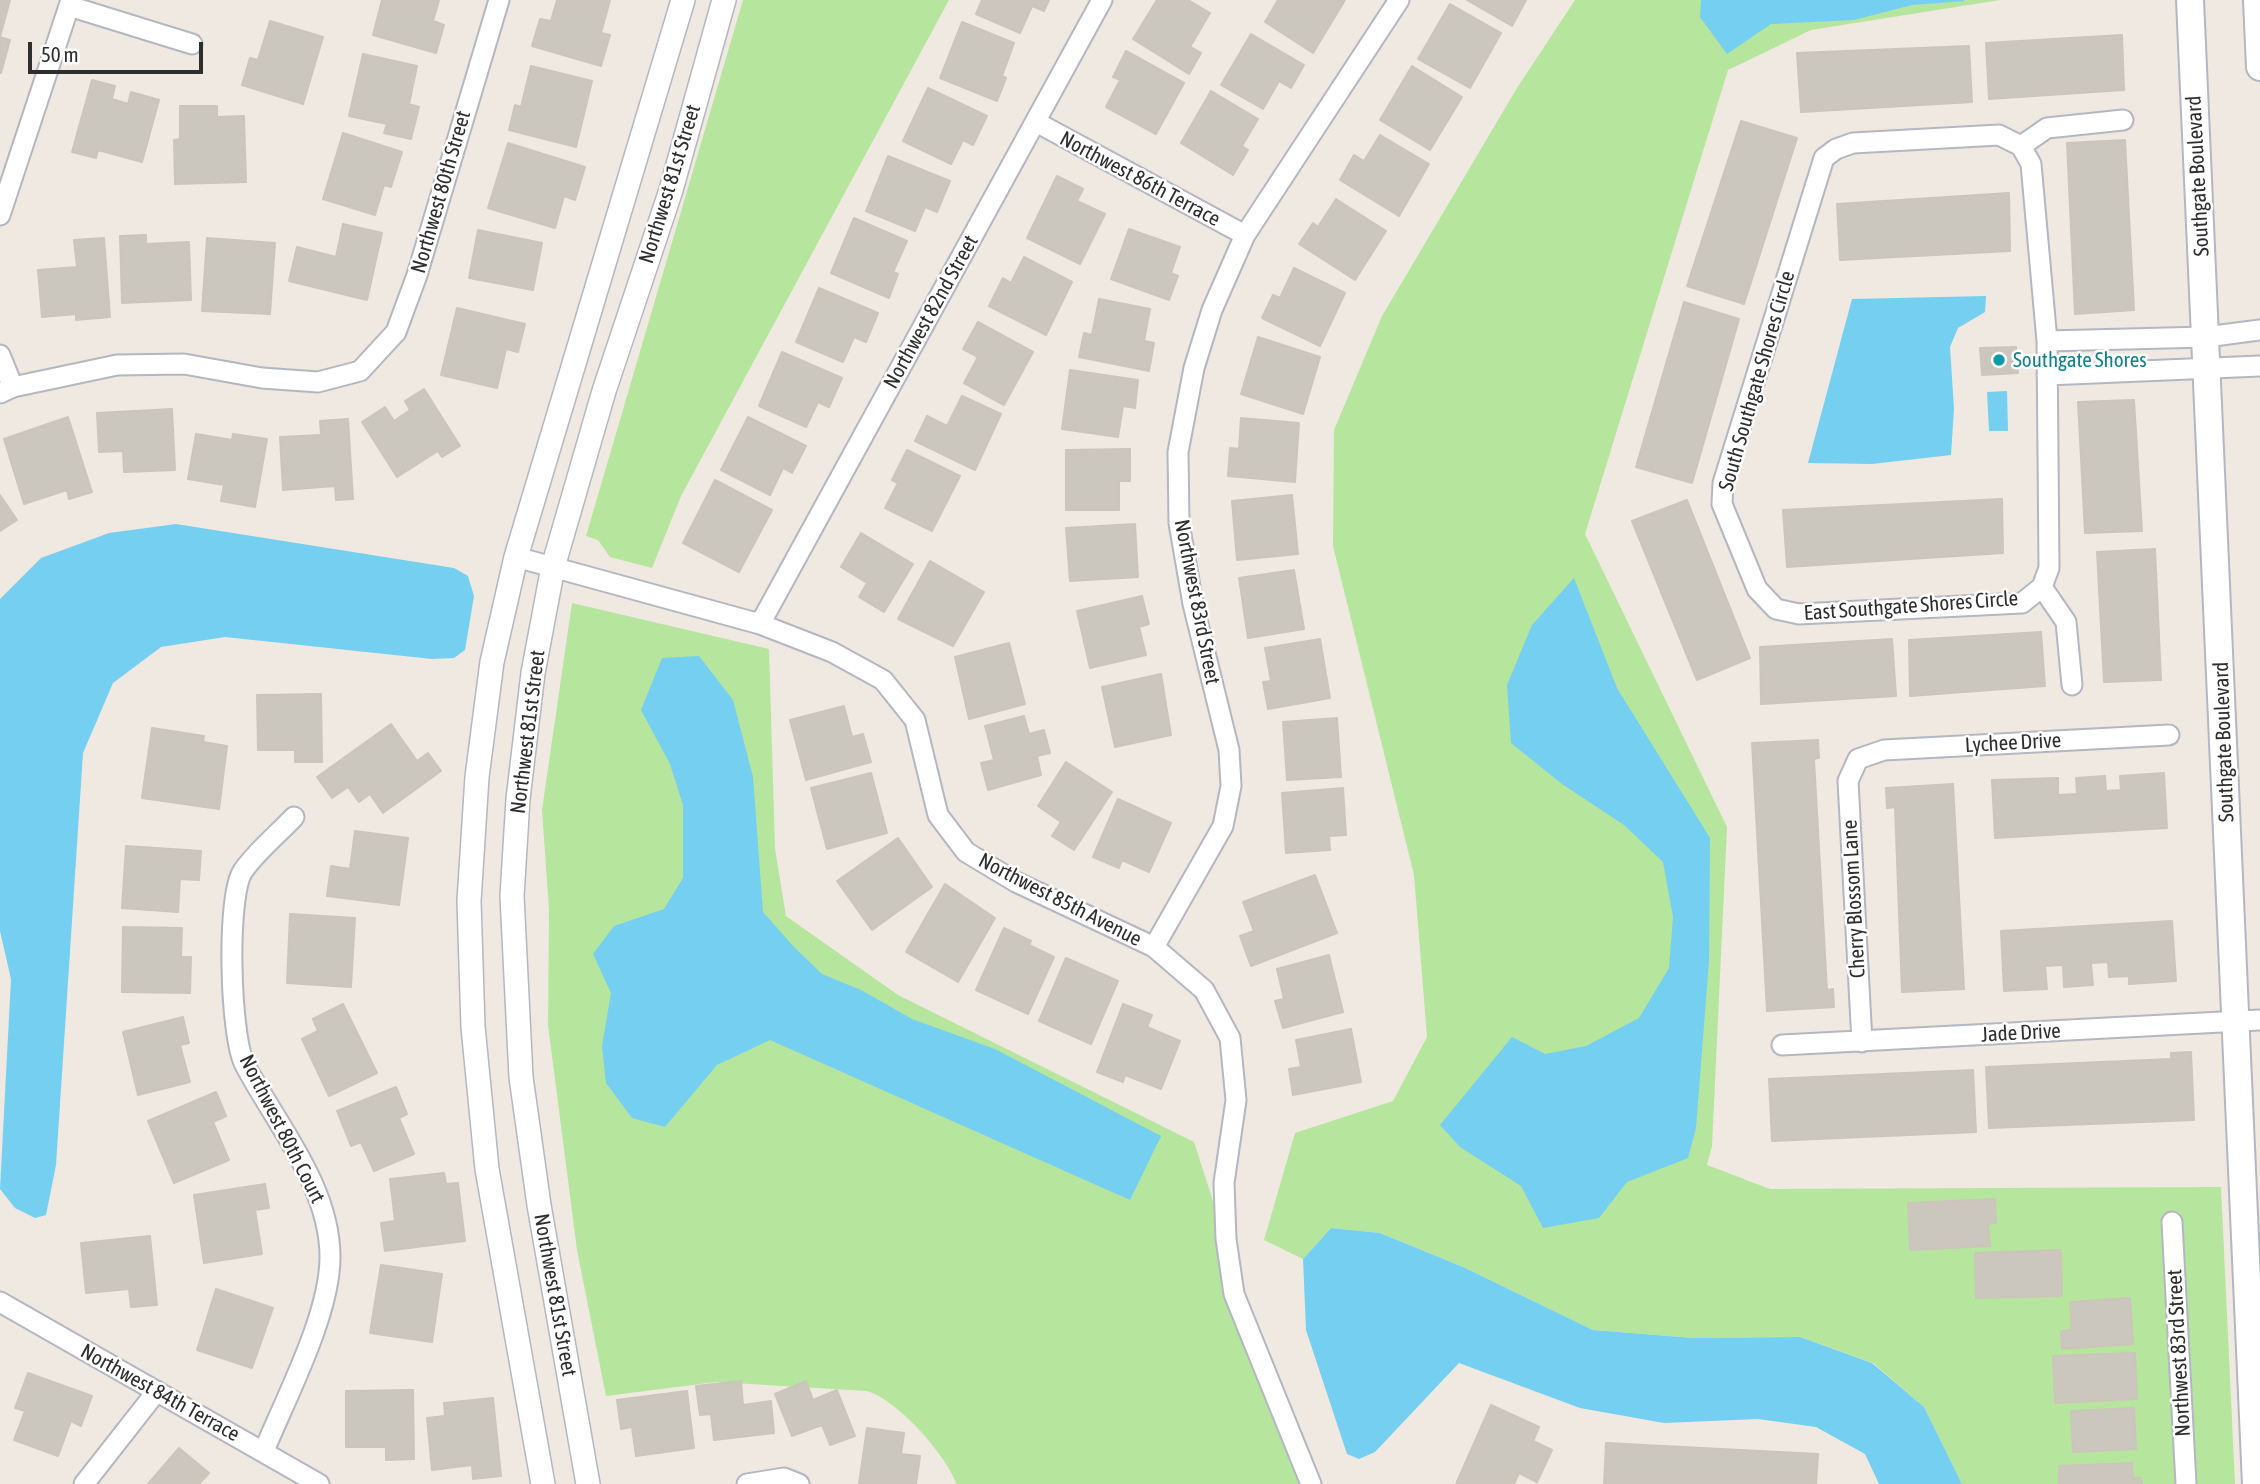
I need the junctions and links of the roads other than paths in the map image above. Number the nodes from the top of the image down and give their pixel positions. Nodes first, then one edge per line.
1 (499, 0) edge
2 (683, 0) edge
3 (724, 0) edge
4 (1102, 0) edge
5 (1399, 0) edge
6 (2190, 0) edge
7 (2257, 0) edge
8 (70, 3) edge
9 (192, 44) dead end
10 (2260, 67) edge
11 (2123, 120) dead end
12 (1036, 122) junction
13 (2021, 146) junction
14 (0, 215) edge
15 (1245, 235) junction
16 (2260, 330) edge
17 (2206, 337) junction
18 (2047, 341) junction
19 (0, 355) edge
20 (2207, 366) junction
21 (2260, 366) edge
22 (2047, 375) junction
23 (7, 390) edge
24 (516, 557) junction
25 (553, 567) junction
26 (2042, 587) junction
27 (1776, 609) joint
28 (760, 624) junction
29 (2072, 685) dead end
30 (2169, 735) dead end
31 (1858, 759) joint
32 (294, 817) dead end
33 (1154, 947) junction
34 (2247, 1021) edge
35 (1862, 1042) junction
36 (1782, 1045) dead end
37 (2172, 1222) dead end
38 (0, 1302) edge
39 (157, 1391) junction
40 (264, 1451) junction
41 (84, 1484) edge
42 (319, 1484) edge
43 (542, 1484) edge
44 (588, 1484) edge
45 (747, 1484) edge
46 (799, 1484) edge
47 (1311, 1484) edge
48 (2186, 1484) edge
49 (2256, 1484) edge

1 - 23 street, Northwest 80th Street
2 - 24 street, Northwest 81st Street
3 - 25 street, Northwest 81st Street
4 - 12 street, Northwest 82nd Street
5 - 15 street, Northwest 83rd Street
6 - 17 main road, Southgate Boulevard
7 - 10 main road
8 - 9 street
8 - 14 street
11 - 13 street
12 - 15 street, Northwest 86th Terrace
12 - 28 street, Northwest 82nd Street
13 - 18 street
13 - 27 street, South Southgate Shores Circle
15 - 33 street, Northwest 83rd Street
16 - 17 street
17 - 18 street
17 - 20 main road, Southgate Boulevard
18 - 22 street
19 - 23 street
20 - 21 street
20 - 22 street
20 - 34 main road, Southgate Boulevard
22 - 26 street
24 - 25 street, Northwest 85th Avenue
24 - 43 street, Northwest 81st Street
25 - 28 street, Northwest 85th Avenue
25 - 44 street, Northwest 81st Street
26 - 27 street, East Southgate Shores Circle
26 - 29 street
28 - 33 street, Northwest 85th Avenue
30 - 31 street, Lychee Drive
31 - 35 street, Cherry Blossom Lane
32 - 40 street, Northwest 80th Court
33 - 47 street, Northwest 85th Avenue
34 - 35 street, Jade Drive
34 - 49 main road, Southgate Boulevard
35 - 36 street, Jade Drive
37 - 48 street, Northwest 83rd Street
38 - 39 street, Northwest 84th Terrace
39 - 40 street, Northwest 84th Terrace
39 - 41 street
40 - 42 street, Northwest 84th Terrace
45 - 46 street

